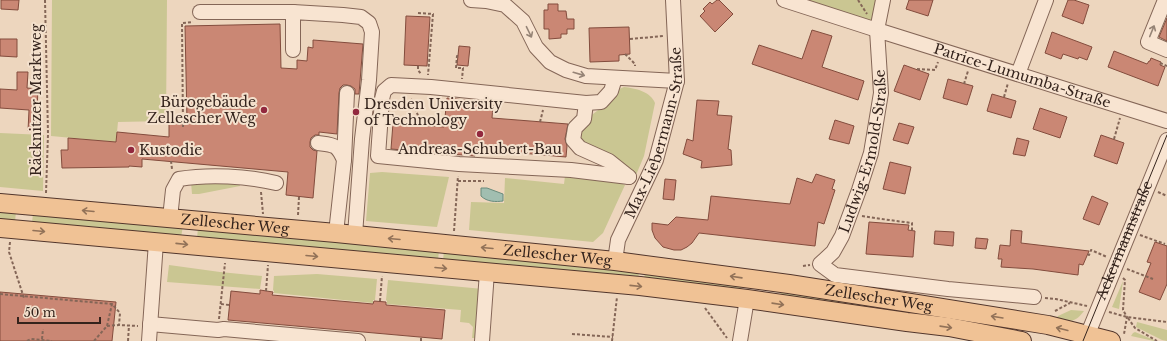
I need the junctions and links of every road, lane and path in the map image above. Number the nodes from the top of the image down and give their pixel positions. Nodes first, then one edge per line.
1 (45, 0) edge
2 (470, 0) edge
3 (673, 0) edge
4 (784, 0) edge
5 (883, 0) edge
6 (1046, 0) edge
7 (1165, 0) edge
8 (200, 12) joint
9 (293, 12) junction
10 (418, 13) dead end
11 (877, 30) junction
12 (675, 36) junction
13 (630, 39) dead end
14 (293, 50) dead end
15 (1167, 50) edge
16 (941, 51) junction
17 (458, 56) dead end
18 (1160, 64) dead end
19 (1167, 66) edge
20 (917, 69) dead end
21 (1018, 74) junction
22 (612, 78) junction
23 (678, 81) junction
24 (427, 82) dead end
25 (404, 85) junction
26 (461, 90) junction
27 (348, 93) dead end
28 (586, 103) junction
29 (1123, 107) junction
30 (543, 108) dead end
31 (1167, 121) edge
32 (540, 122) dead end
33 (418, 125) dead end
34 (183, 127) dead end
35 (1114, 139) dead end
36 (1167, 140) edge
37 (318, 143) dead end
38 (344, 160) junction
39 (459, 164) junction
40 (629, 177) junction
41 (458, 181) junction
42 (484, 181) dead end
43 (276, 183) dead end
44 (644, 184) junction
45 (261, 195) dead end
46 (299, 197) dead end
47 (46, 199) dead end
48 (299, 200) dead end
49 (0, 204) edge
50 (263, 214) dead end
51 (851, 214) junction
52 (170, 218) junction
53 (5, 228) edge
54 (912, 231) dead end
55 (1130, 231) junction
56 (336, 233) junction
57 (355, 235) junction
58 (156, 242) junction
59 (453, 244) junction
60 (1165, 244) dead end
61 (227, 248) junction
62 (269, 252) junction
63 (1088, 254) dead end
64 (615, 261) junction
65 (820, 264) joint
66 (1116, 264) junction
67 (487, 272) junction
68 (1153, 279) dead end
69 (619, 284) junction
70 (381, 288) dead end
71 (266, 291) dead end
72 (695, 293) junction
73 (0, 294) edge
74 (24, 297) junction
75 (1034, 297) joint
76 (747, 299) junction
77 (380, 301) dead end
78 (1072, 302) dead end
79 (112, 304) junction
80 (221, 304) junction
81 (229, 305) dead end
82 (1128, 317) junction
83 (1167, 322) edge
84 (119, 324) junction
85 (129, 325) junction
86 (144, 325) junction
87 (107, 326) junction
88 (43, 329) dead end
89 (218, 330) junction
90 (572, 334) dead end
91 (421, 337) dead end
92 (613, 337) junction
93 (42, 338) junction
94 (1086, 338) edge
95 (1117, 338) edge
96 (27, 341) edge
97 (52, 341) edge
98 (94, 341) edge
99 (128, 341) edge
100 (149, 341) edge
101 (358, 341) edge
102 (421, 341) edge
103 (482, 341) edge
104 (612, 341) edge
105 (729, 341) edge
106 (740, 341) edge
107 (1022, 341) edge
108 (1157, 341) edge

1 - 47 path, Räcknitzer Marktweg
2 -> 22 street
3 - 12 street, Max-Liebermann-Straße
4 - 11 street, Patrice-Lumumba-Straße
5 - 11 street, Ludwig-Ermold-Straße
6 - 21 street
15 -> 7 street
8 - 9 street
8 - 34 path
9 - 14 street
9 - 57 street
10 - 24 path
11 - 16 street, Patrice-Lumumba-Straße
11 - 51 street, Ludwig-Ermold-Straße
12 - 13 path
12 - 23 street, Max-Liebermann-Straße
16 - 20 path
16 - 21 street, Patrice-Lumumba-Straße
17 - 26 path
18 - 19 path
21 - 29 street, Patrice-Lumumba-Straße
22 - 23 street
22 - 28 street
23 - 44 street, Max-Liebermann-Straße
25 - 26 street
25 - 33 path
25 - 39 street
26 - 28 street
27 - 38 street
28 - 40 street
29 - 31 street, Patrice-Lumumba-Straße
29 - 35 path
30 - 32 path
36 - 55 street, Ackermannstraße
37 - 38 street
38 - 56 street
39 - 40 street
39 - 41 path
40 - 44 street
41 - 42 path
41 - 59 path
43 - 52 street
44 - 64 street, Max-Liebermann-Straße
45 - 50 path
46 - 48 path
52 -> 49 main road, Zellescher Weg
51 - 54 path
51 - 65 street, Ludwig-Ermold-Straße
52 - 56 main road, Zellescher Weg
53 -> 58 main road, Zellescher Weg
53 - 74 path
55 - 60 path
55 - 66 street, Ackermannstraße
56 - 57 main road, Zellescher Weg
59 -> 57 main road, Zellescher Weg
58 -> 61 main road, Zellescher Weg
58 - 86 street
64 -> 59 main road, Zellescher Weg
61 - 62 main road, Zellescher Weg
61 - 80 path
62 -> 67 main road, Zellescher Weg
62 - 71 path
63 - 66 path
94 -> 64 main road, Zellescher Weg
65 - 75 street, Zellescher Weg
66 - 68 path
66 - 82 path
66 - 94 street, Ackermannstraße
67 - 69 main road, Zellescher Weg
67 - 103 street
69 -> 72 main road, Zellescher Weg
69 - 92 path
70 - 77 path
72 - 76 main road, Zellescher Weg
72 - 105 path
73 - 74 path
74 - 79 path
75 - 78 path
76 - 106 street
76 -> 107 main road, Zellescher Weg
79 - 84 path
79 - 87 path
80 - 81 path
80 - 89 path
82 - 83 path
82 - 95 path
82 - 108 path
84 - 85 path
84 - 87 path
85 - 86 path
85 - 99 path
86 - 89 street
86 - 100 street
87 - 98 path
88 - 93 path
89 - 101 street
90 - 92 path
91 - 102 path
92 - 104 path
93 - 96 path
93 - 97 path
94 - 95 main road, Zellescher Weg

